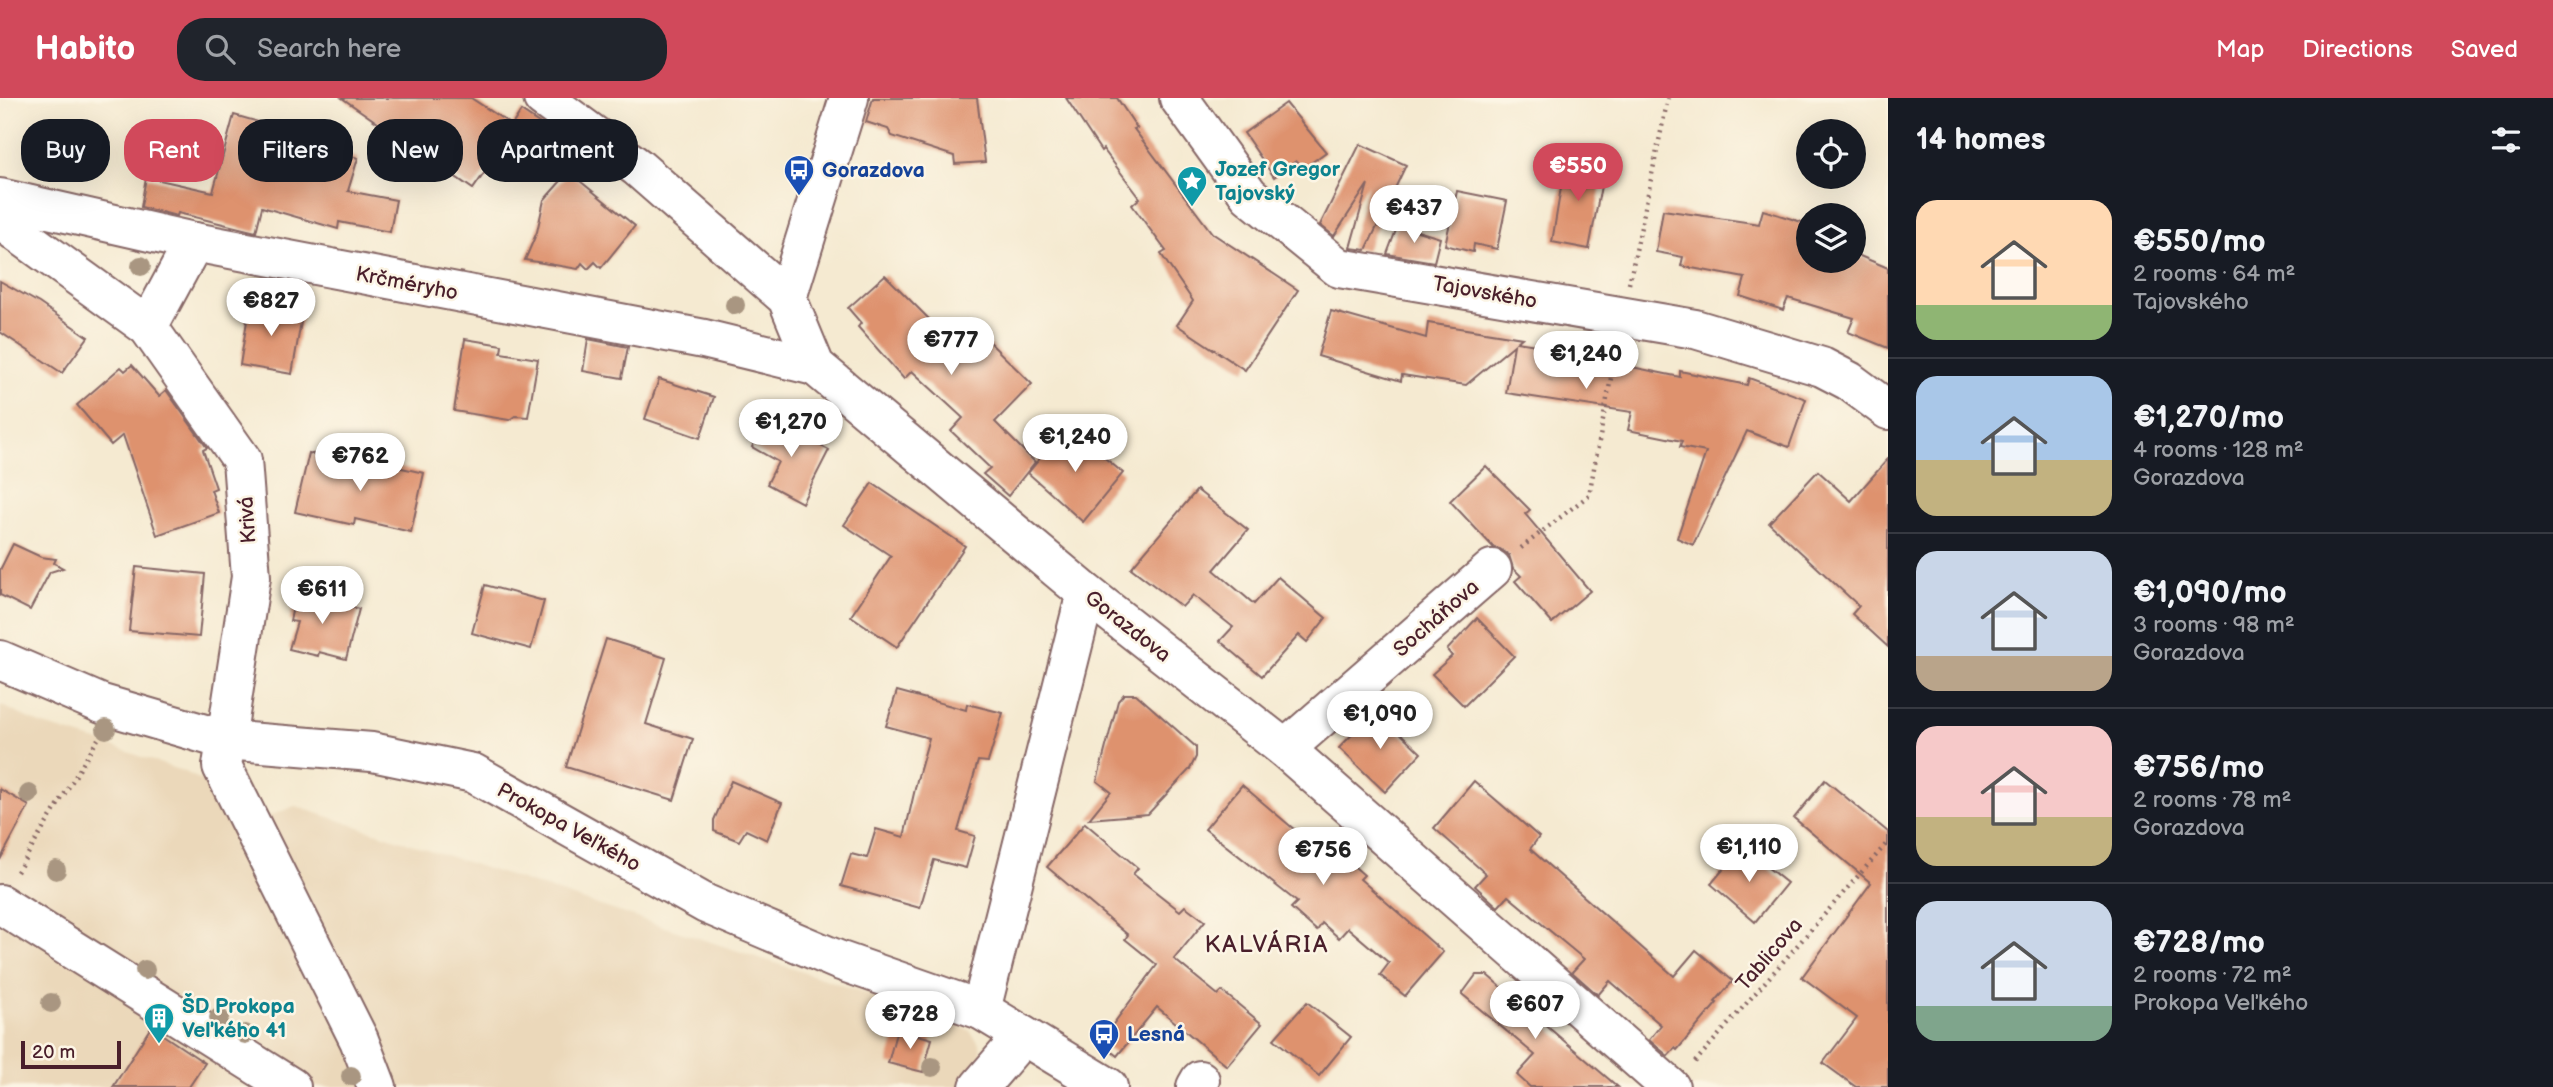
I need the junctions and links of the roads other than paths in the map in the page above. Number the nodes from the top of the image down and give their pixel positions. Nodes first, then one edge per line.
1 (543, 98) edge
2 (849, 98) edge
3 (1179, 98) edge
4 (0, 198) edge
5 (0, 220) edge
6 (194, 243) junction
7 (787, 298) junction
8 (148, 327) junction
9 (815, 366) junction
10 (1888, 410) edge
11 (1492, 569) dead end
12 (1086, 593) junction
13 (0, 660) edge
14 (225, 740) junction
15 (1285, 749) junction
16 (7, 890) edge
17 (981, 1010) junction
18 (1023, 1035) junction
19 (1061, 1073) edge
20 (1680, 1077) edge
21 (291, 1087) edge
22 (377, 1087) edge
23 (979, 1087) edge
24 (1108, 1087) edge

1 - 7 street, Gorazdova
2 - 7 street
3 - 10 street, Tajovského
4 - 6 street, Krčméryho
5 - 8 street
6 - 8 street
6 - 9 street, Krčméryho
7 - 9 street, Gorazdova
8 - 14 street, Krivá
9 - 12 street, Gorazdova
11 - 15 street, Socháňova
12 - 15 street, Gorazdova
12 - 17 street
13 - 14 street, Prokopa Veľkého
14 - 17 street, Prokopa Veľkého
14 - 22 street, Krivá
15 - 20 street, Gorazdova
16 - 21 street
17 - 18 street, Prokopa Veľkého
18 - 19 street, Prokopa Veľkého
18 - 23 street
19 - 24 street, Prokopa Veľkého

